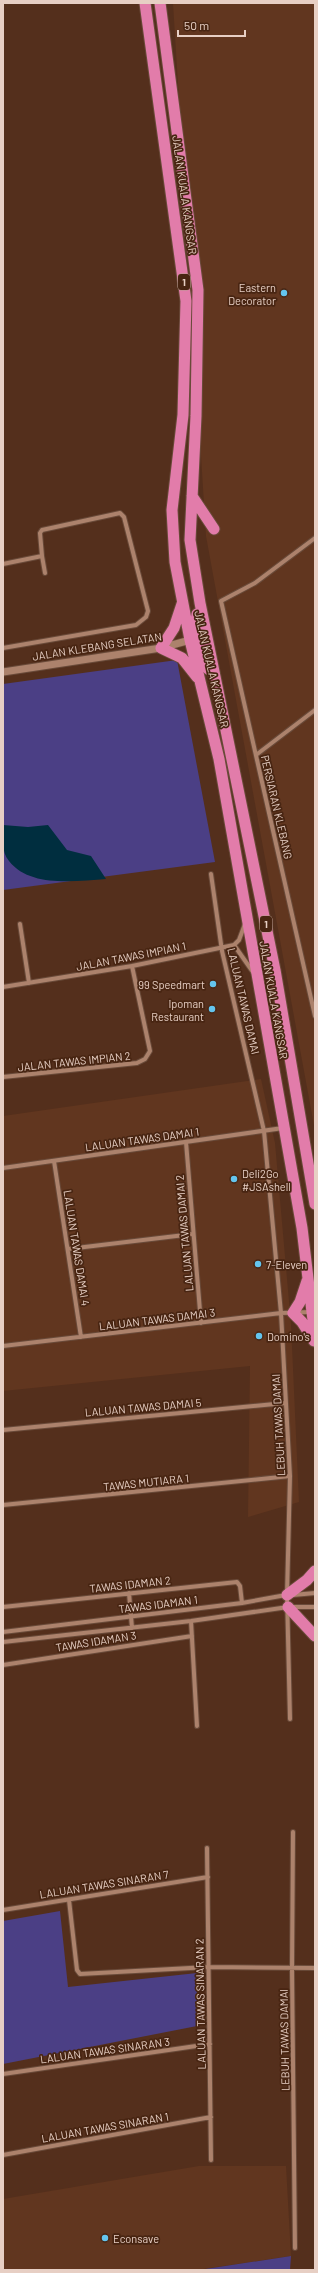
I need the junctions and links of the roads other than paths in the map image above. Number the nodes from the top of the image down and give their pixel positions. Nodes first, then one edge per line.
1 (146, 3) edge
2 (160, 3) edge
3 (192, 496) junction
4 (214, 530) dead end
5 (315, 538) edge
6 (42, 556) junction
7 (3, 564) edge
8 (45, 573) dead end
9 (198, 593) junction
10 (183, 602) junction
11 (192, 639) junction
12 (3, 648) edge
13 (161, 648) junction
14 (3, 672) edge
15 (200, 681) junction
16 (315, 710) edge
17 (227, 735) junction
18 (256, 755) junction
19 (210, 874) dead end
20 (247, 920) junction
21 (20, 924) dead end
22 (234, 945) junction
23 (221, 947) junction
24 (132, 966) junction
25 (257, 980) junction
26 (29, 983) junction
27 (3, 987) edge
28 (315, 1016) edge
29 (3, 1077) edge
30 (284, 1128) junction
31 (264, 1131) junction
32 (186, 1142) junction
33 (54, 1161) junction
34 (3, 1168) edge
35 (315, 1204) edge
36 (194, 1234) junction
37 (68, 1249) junction
38 (309, 1277) junction
39 (314, 1312) edge
40 (287, 1313) junction
41 (201, 1323) junction
42 (81, 1337) junction
43 (315, 1337) edge
44 (315, 1343) edge
45 (3, 1346) edge
46 (286, 1403) junction
47 (3, 1430) edge
48 (290, 1476) junction
49 (3, 1505) edge
50 (315, 1571) edge
51 (129, 1593) junction
52 (315, 1593) edge
53 (287, 1595) junction
54 (242, 1603) junction
55 (3, 1607) edge
56 (288, 1607) junction
57 (315, 1607) edge
58 (131, 1616) junction
59 (191, 1621) junction
60 (132, 1628) junction
61 (3, 1632) edge
62 (192, 1636) junction
63 (315, 1636) edge
64 (3, 1642) edge
65 (3, 1664) edge
66 (290, 1719) dead end
67 (196, 1726) dead end
68 (293, 1832) dead end
69 (207, 1848) dead end
70 (208, 1877) junction
71 (69, 1900) junction
72 (3, 1910) edge
73 (209, 1967) junction
74 (315, 1968) edge
75 (292, 1969) junction
76 (210, 2044) junction
77 (3, 2074) edge
78 (211, 2117) junction
79 (3, 2155) edge
80 (212, 2160) dead end
81 (295, 2248) dead end

1 - 10 highway, JALAN KUALA KANGSAR / 1
2 - 3 highway, JALAN KUALA KANGSAR / 1
3 - 4 highway
3 - 9 highway, JALAN KUALA KANGSAR / 1
5 - 18 street, PERSIARAN KLEBANG
6 - 7 street
6 - 8 street
6 - 12 street
9 - 11 highway
9 - 17 highway, JALAN KUALA KANGSAR / 1
10 - 11 highway, JALAN KUALA KANGSAR / 1
10 - 13 highway
11 - 13 street, JALAN KLEBANG SELATAN
11 - 15 highway, JALAN KUALA KANGSAR / 1
11 - 17 highway
13 - 14 street, JALAN KLEBANG SELATAN
13 - 15 highway
15 - 20 highway, JALAN KUALA KANGSAR / 1
16 - 18 street
17 - 35 highway, JALAN KUALA KANGSAR / 1
18 - 28 street, PERSIARAN KLEBANG
19 - 23 street, LALUAN TAWAS DAMAI
20 - 22 street
20 - 25 highway, JALAN KUALA KANGSAR / 1
21 - 26 street
22 - 23 street, JALAN TAWAS IMPIAN 1
22 - 25 street
23 - 24 street, JALAN TAWAS IMPIAN 1
23 - 31 street, LALUAN TAWAS DAMAI
24 - 26 street, JALAN TAWAS IMPIAN 1
24 - 29 street, JALAN TAWAS IMPIAN 2
25 - 30 highway, JALAN KUALA KANGSAR / 1
26 - 27 street, JALAN TAWAS IMPIAN 1
30 - 31 street, LALUAN TAWAS DAMAI 1
30 - 38 highway, JALAN KUALA KANGSAR / 1
31 - 32 street, LALUAN TAWAS DAMAI 1
31 - 40 street, LEBUH TAWAS DAMAI
32 - 33 street, LALUAN TAWAS DAMAI 1
32 - 36 street, LALUAN TAWAS DAMAI 2
33 - 34 street, LALUAN TAWAS DAMAI 1
33 - 37 street, LALUAN TAWAS DAMAI 4
36 - 37 street
36 - 41 street, LALUAN TAWAS DAMAI 2
37 - 42 street, LALUAN TAWAS DAMAI 4
38 - 39 highway, JALAN KUALA KANGSAR / 1
38 - 40 highway
39 - 40 street, LALUAN TAWAS DAMAI 3
39 - 43 highway, JALAN KUALA KANGSAR / 1
40 - 41 street, LALUAN TAWAS DAMAI 3
40 - 44 highway
40 - 46 street, LEBUH TAWAS DAMAI
41 - 42 street, LALUAN TAWAS DAMAI 3
42 - 45 street, LALUAN TAWAS DAMAI 3
46 - 47 street, LALUAN TAWAS DAMAI 5
46 - 48 street, LEBUH TAWAS DAMAI
48 - 49 street, TAWAS MUTIARA 1
48 - 53 street, LEBUH TAWAS DAMAI
50 - 53 highway
51 - 54 street, TAWAS IDAMAN 2
51 - 55 street, TAWAS IDAMAN 2
51 - 58 street
52 - 53 street, TAWAS IDAMAN 1
53 - 54 street, TAWAS IDAMAN 1
53 - 56 street, LEBUH TAWAS DAMAI
54 - 58 street, TAWAS IDAMAN 1
56 - 57 street, TAWAS IDAMAN 1
56 - 59 street, TAWAS IDAMAN 1
56 - 63 highway
56 - 66 street, LEBUH TAWAS DAMAI
58 - 60 street
58 - 61 street, TAWAS IDAMAN 1
59 - 60 street, TAWAS IDAMAN 1
59 - 62 street
60 - 64 street, TAWAS IDAMAN 1
62 - 65 street, TAWAS IDAMAN 3
62 - 67 street
68 - 75 street, LEBUH TAWAS DAMAI
69 - 70 street, LALUAN TAWAS SINARAN 2
70 - 71 street, LALUAN TAWAS SINARAN 7
70 - 73 street, LALUAN TAWAS SINARAN 2
71 - 72 street, LALUAN TAWAS SINARAN 7
71 - 73 street
73 - 75 street
73 - 76 street, LALUAN TAWAS SINARAN 2
74 - 75 street
75 - 81 street, LEBUH TAWAS DAMAI
76 - 77 street, LALUAN TAWAS SINARAN 3
76 - 78 street, LALUAN TAWAS SINARAN 2
78 - 79 street, LALUAN TAWAS SINARAN 1
78 - 80 street, LALUAN TAWAS SINARAN 2

